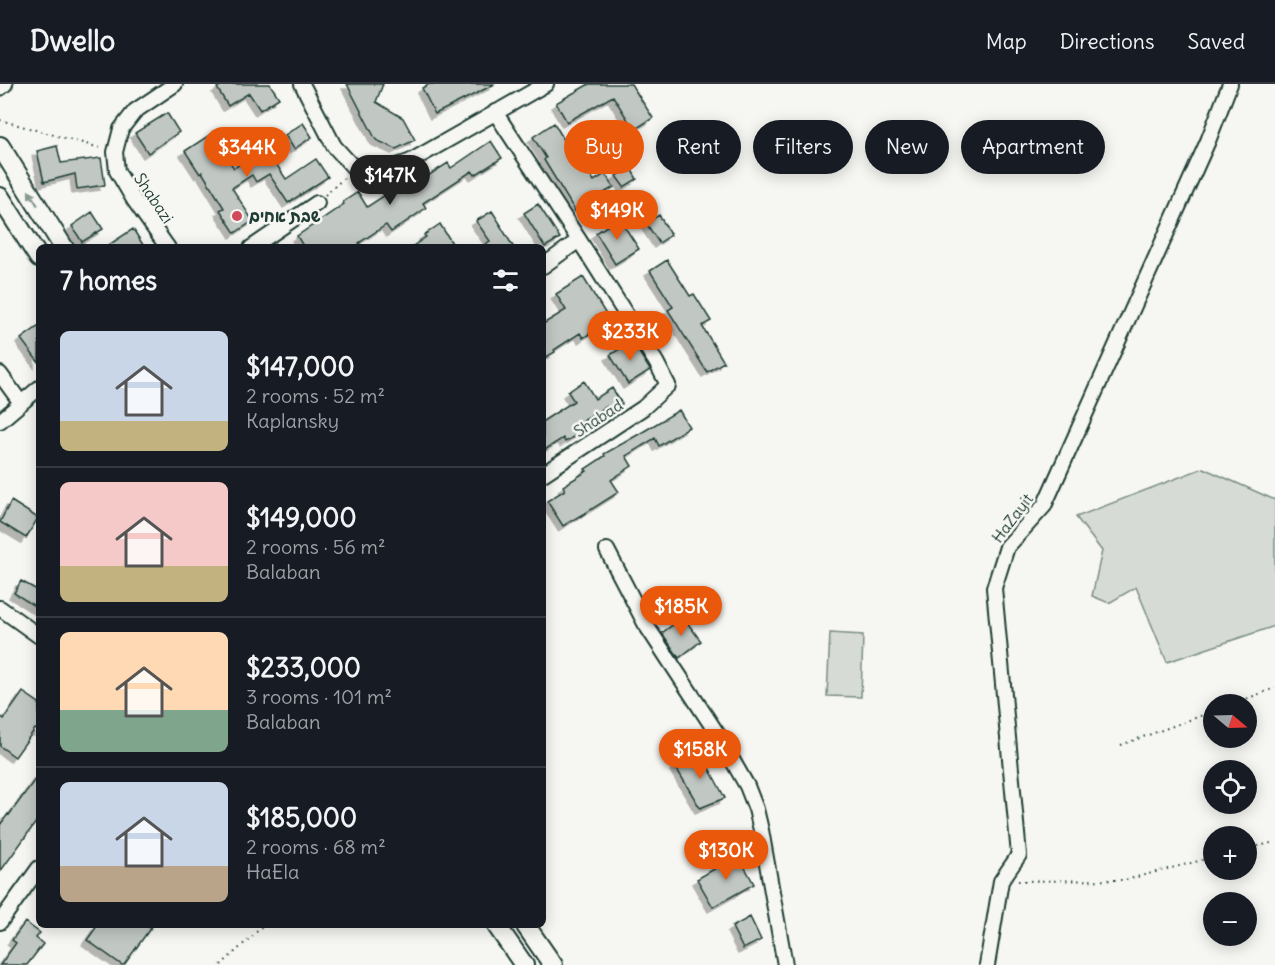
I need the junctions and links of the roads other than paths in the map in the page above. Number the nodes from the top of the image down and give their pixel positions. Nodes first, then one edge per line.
1 (5, 84) edge
2 (175, 84) edge
3 (302, 84) edge
4 (546, 84) edge
5 (1230, 84) edge
6 (0, 88) edge
7 (495, 112) junction
8 (0, 146) edge
9 (0, 197) edge
10 (317, 204) road end
11 (579, 240) junction
12 (61, 244) edge
13 (165, 244) edge
14 (257, 244) edge
15 (36, 253) edge
16 (546, 264) edge
17 (0, 374) edge
18 (36, 390) edge
19 (21, 403) junction
20 (0, 421) edge
21 (546, 472) edge
22 (607, 550) dead end
23 (0, 608) edge
24 (36, 634) edge
25 (36, 872) edge
26 (2, 915) edge
27 (498, 928) edge
28 (527, 928) edge
29 (524, 965) edge
30 (553, 965) edge
31 (785, 965) edge
32 (987, 965) edge

1 - 6 street
2 - 13 street, Shabazi
3 - 7 street
4 - 7 street
5 - 32 street, HaZayit
7 - 11 street
12 -> 8 main road
9 - 15 main road
10 - 14 street
11 - 16 street
11 - 21 street, Shabad
17 - 19 street
18 - 19 street
19 - 20 street
22 - 31 street
23 - 24 street
25 - 26 street
27 - 29 main road
28 - 30 main road

